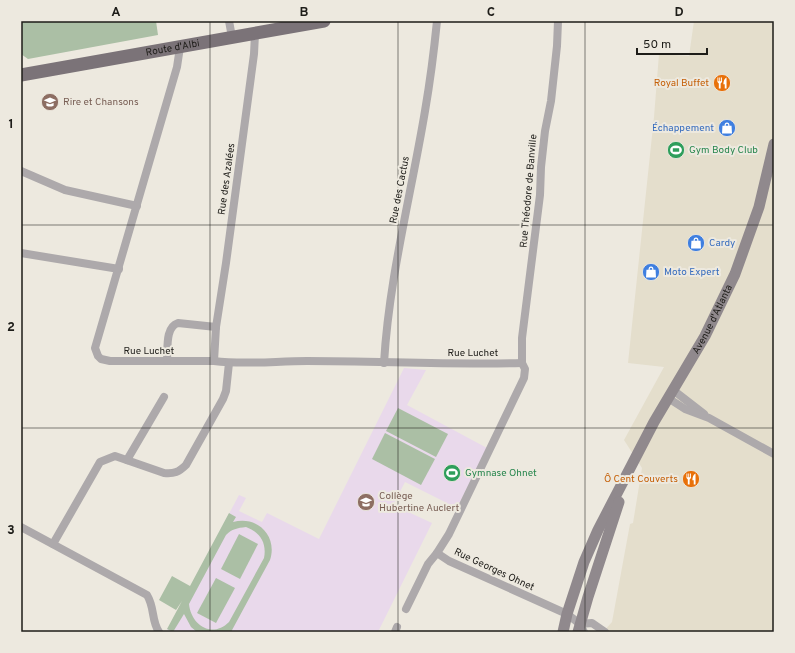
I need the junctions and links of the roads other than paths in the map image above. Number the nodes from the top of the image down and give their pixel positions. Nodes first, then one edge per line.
1 (229, 21) edge
2 (324, 21) edge
3 (437, 21) edge
4 (558, 21) edge
5 (255, 34) junction
6 (232, 37) junction
7 (180, 47) junction
8 (21, 75) edge
9 (774, 144) edge
10 (21, 171) edge
11 (137, 206) junction
12 (21, 253) edge
13 (119, 269) junction
14 (216, 327) junction
15 (168, 360) junction
16 (214, 361) junction
17 (229, 363) junction
18 (384, 363) junction
19 (522, 364) junction
20 (670, 394) junction
21 (164, 397) dead end
22 (774, 454) edge
23 (127, 460) junction
24 (622, 482) junction
25 (21, 526) edge
26 (53, 544) junction
27 (437, 553) junction
28 (406, 609) dead end
29 (567, 614) junction
30 (581, 629) edge
31 (159, 632) edge
32 (563, 632) edge
33 (605, 632) edge

1 - 6 street
2 - 5 main road, Route d'Albi
3 - 18 street, Rue des Cactus
4 - 19 street, Rue Théodore de Banville
5 - 6 main road, Route d'Albi
5 - 14 street, Rue des Azalées
6 - 7 main road, Route d'Albi
7 - 8 main road, Route d'Albi
7 - 11 street, Rue Luchet
9 - 20 main road, Avenue d'Atlanta
10 - 11 street
11 - 13 street, Rue Luchet
12 - 13 street
13 - 15 street, Rue Luchet
14 - 15 street
14 - 16 street, Rue des Azalées
15 - 16 street, Rue Luchet
16 - 17 street, Rue Luchet
17 - 18 street, Rue Luchet
17 - 23 street
18 - 19 street, Rue Luchet
19 - 27 street, Rue Georges Ohnet
20 - 22 street
20 - 24 main road, Avenue d'Atlanta
21 - 23 street
23 - 26 street
24 - 29 main road, Avenue d'Atlanta
24 - 30 main road, Avenue d'Atlanta
25 - 26 street
26 - 31 street
27 - 28 street
27 - 29 street, Rue Georges Ohnet
29 - 30 street, Rue Georges Ohnet
29 - 32 main road, Avenue d'Atlanta
30 - 33 street, Rue Georges Ohnet

